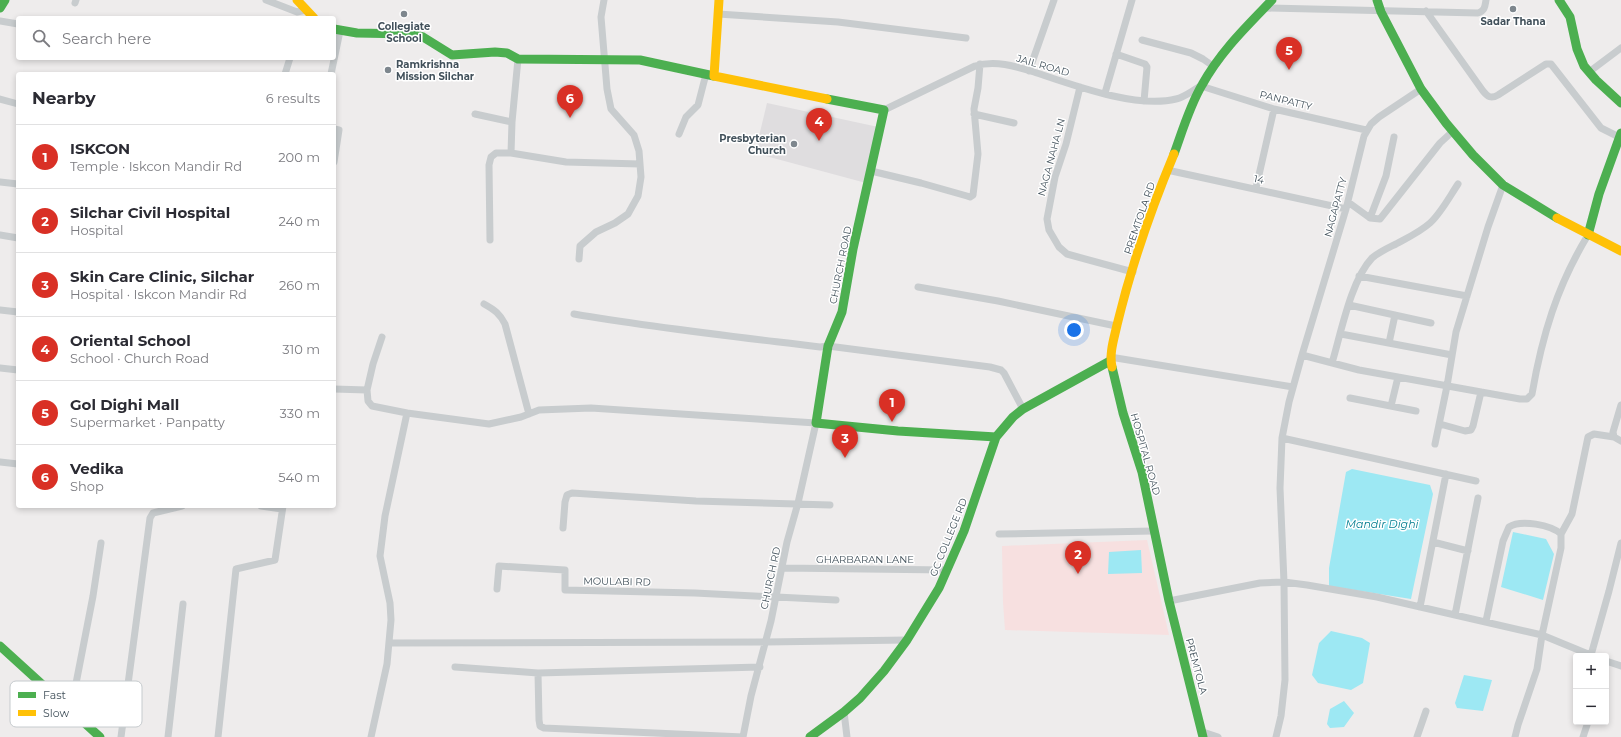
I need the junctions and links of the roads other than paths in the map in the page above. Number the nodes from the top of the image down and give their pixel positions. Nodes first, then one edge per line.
1 (5, 0) edge
2 (266, 0) edge
3 (297, 0) edge
4 (604, 0) edge
5 (719, 0) edge
6 (1054, 0) edge
7 (1132, 0) edge
8 (1272, 0) edge
9 (1377, 0) edge
10 (1486, 0) edge
11 (1559, 0) edge
12 (0, 8) edge
13 (1264, 8) junction
14 (306, 10) junction
15 (1426, 11) junction
16 (1382, 12) junction
17 (718, 14) junction
18 (311, 16) edge
19 (0, 21) edge
20 (16, 24) edge
21 (337, 30) edge
22 (966, 38) dead end
23 (1142, 40) dead end
24 (1621, 48) edge
25 (1116, 54) junction
26 (518, 59) junction
27 (605, 59) junction
28 (289, 60) edge
29 (333, 60) edge
30 (980, 64) junction
31 (1213, 66) junction
32 (1029, 71) junction
33 (286, 72) edge
34 (331, 72) edge
35 (1589, 72) junction
36 (710, 75) junction
37 (1201, 86) junction
38 (1080, 87) junction
39 (1421, 89) junction
40 (1104, 93) junction
41 (0, 99) edge
42 (1144, 101) junction
43 (16, 103) edge
44 (1621, 103) edge
45 (1274, 109) junction
46 (884, 110) junction
47 (475, 114) dead end
48 (974, 114) junction
49 (512, 122) junction
50 (1014, 123) dead end
51 (336, 129) edge
52 (1366, 130) junction
53 (1452, 132) junction
54 (679, 134) dead end
55 (1620, 135) edge
56 (1394, 137) dead end
57 (336, 147) edge
58 (511, 154) junction
59 (640, 164) junction
60 (1167, 170) junction
61 (871, 171) junction
62 (0, 182) edge
63 (16, 184) edge
64 (1458, 184) dead end
65 (1503, 185) junction
66 (1256, 188) junction
67 (1347, 205) junction
68 (1370, 218) junction
69 (0, 235) edge
70 (1588, 235) junction
71 (16, 238) edge
72 (490, 240) dead end
73 (1621, 251) edge
74 (579, 259) dead end
75 (1133, 272) junction
76 (1359, 276) junction
77 (918, 287) dead end
78 (1466, 296) junction
79 (484, 304) dead end
80 (1349, 305) junction
81 (0, 310) edge
82 (16, 312) edge
83 (574, 314) dead end
84 (1395, 315) junction
85 (1431, 323) dead end
86 (1116, 326) junction
87 (1341, 334) junction
88 (382, 337) dead end
89 (1389, 343) junction
90 (828, 346) junction
91 (1302, 354) junction
92 (1452, 355) junction
93 (1110, 359) junction
94 (1332, 363) junction
95 (0, 368) edge
96 (16, 370) edge
97 (1398, 377) junction
98 (1447, 386) junction
99 (1293, 387) junction
100 (336, 389) edge
101 (367, 390) junction
102 (1481, 392) junction
103 (1350, 398) dead end
104 (1621, 405) edge
105 (1391, 406) junction
106 (1023, 409) junction
107 (1416, 411) dead end
108 (407, 413) junction
109 (529, 414) junction
110 (816, 423) junction
111 (1440, 424) junction
112 (996, 437) junction
113 (1282, 438) junction
114 (1618, 439) edge
115 (1435, 444) dead end
116 (0, 462) edge
117 (16, 464) edge
118 (1446, 474) junction
119 (1476, 481) dead end
120 (1478, 498) dead end
121 (798, 504) junction
122 (830, 505) dead end
123 (172, 508) edge
124 (283, 508) edge
125 (563, 528) dead end
126 (1153, 531) junction
127 (999, 534) dead end
128 (1561, 534) junction
129 (1433, 542) junction
130 (101, 543) dead end
131 (1621, 543) edge
132 (1468, 551) junction
133 (782, 568) junction
134 (947, 570) junction
135 (1284, 582) junction
136 (497, 590) dead end
137 (776, 597) junction
138 (836, 600) dead end
139 (1169, 601) junction
140 (183, 604) dead end
141 (1420, 607) junction
142 (1455, 615) junction
143 (1486, 621) junction
144 (1542, 635) junction
145 (907, 640) junction
146 (766, 642) junction
147 (389, 643) junction
148 (0, 646) edge
149 (1585, 653) edge
150 (1593, 653) edge
151 (1609, 662) edge
152 (1621, 666) edge
153 (455, 667) dead end
154 (760, 667) junction
155 (538, 673) junction
156 (38, 681) edge
157 (76, 681) edge
158 (128, 681) edge
159 (1426, 711) dead end
160 (844, 712) junction
161 (1587, 725) edge
162 (89, 727) edge
163 (122, 727) edge
164 (1203, 735) edge
165 (100, 737) edge
166 (121, 737) edge
167 (168, 737) edge
168 (218, 737) edge
169 (372, 737) edge
170 (743, 737) edge
171 (810, 737) edge
172 (847, 737) edge
173 (1218, 737) edge
174 (1276, 737) edge
175 (1417, 737) edge
176 (1515, 737) edge
177 (1583, 737) edge

1 - 12 main road
2 - 14 street
3 - 14 main road
4 - 27 street
5 - 17 main road
6 - 32 street
7 - 25 street
8 - 13 main road, PREMTOLA RD
9 - 16 main road
10 - 15 street
11 - 35 main road
13 - 16 street
13 - 31 main road, PREMTOLA RD
14 - 18 main road
15 - 16 street
15 - 55 street
16 - 39 main road
17 - 22 street
17 - 36 main road
19 - 20 street
21 - 26 main road
23 - 31 street
24 - 35 street
25 - 40 street
25 - 42 street
26 - 27 main road
26 - 49 street
27 - 36 main road
27 - 59 street
28 - 33 street
29 - 34 street
30 - 32 street, JAIL ROAD
30 - 46 street, JAIL ROAD
30 - 48 street
31 - 37 main road, PREMTOLA RD
32 - 38 street, JAIL ROAD
35 - 44 main road
36 - 46 main road
36 - 54 street
37 - 42 street, JAIL ROAD
37 - 45 street, PANPATTY
37 - 60 main road, PREMTOLA RD
38 - 40 street, JAIL ROAD
38 - 75 street, NAGA NAHA LN
39 - 52 street, NAGAPATTY
39 - 53 main road
40 - 42 street, JAIL ROAD
41 - 43 street
45 - 52 street, PANPATTY
45 - 66 street
46 - 61 main road, CHURCH ROAD
47 - 49 street
48 - 50 street
48 - 61 street
49 - 58 street
51 - 57 street
52 - 67 street, NAGAPATTY
53 - 65 main road
53 - 68 street
55 - 70 main road
56 - 68 street
58 - 59 street
58 - 72 street
59 - 74 street
60 - 66 street, 14
60 - 75 main road, PREMTOLA RD
61 - 90 main road, CHURCH ROAD
62 - 63 street
64 - 76 street
65 - 70 main road
65 - 78 street
66 - 67 street, 14
67 - 68 street
67 - 91 street, NAGAPATTY
69 - 71 street
70 - 73 main road
70 - 102 street
75 - 86 main road, PREMTOLA RD
76 - 78 street
76 - 80 street
77 - 86 street
78 - 92 street
79 - 109 street
80 - 84 street
80 - 87 street
81 - 82 street
83 - 90 street
84 - 85 street
84 - 89 street
86 - 93 main road, PREMTOLA RD
87 - 89 street
87 - 94 street
88 - 101 street
89 - 92 street
90 - 106 street
90 - 110 main road, CHURCH ROAD
91 - 94 street
91 - 99 street, NAGAPATTY
92 - 98 street
93 - 99 street
93 - 106 main road, GC COLLEGE RD
93 - 126 main road, HOSPITAL ROAD
94 - 97 street
95 - 96 street
97 - 98 street
97 - 105 street
98 - 102 street
98 - 111 street
99 - 113 street, NAGAPATTY
100 - 101 street
101 - 108 street
102 - 111 street
103 - 105 street
104 - 114 street
105 - 107 street
106 - 112 main road, GC COLLEGE RD
108 - 109 street
108 - 147 street
109 - 110 street
110 - 112 main road
110 - 121 street, CHURCH RD
111 - 115 street
112 - 134 main road, GC COLLEGE RD
113 - 118 street
113 - 135 street, NAGAPATTY
114 - 128 street
116 - 117 street
118 - 119 street
118 - 129 street
120 - 132 street
121 - 122 street
121 - 125 street
121 - 133 street, CHURCH RD
123 - 158 street
124 - 168 street
126 - 127 street
126 - 139 main road, HOSPITAL ROAD
128 - 143 street
128 - 144 street
129 - 132 street
129 - 141 street
130 - 157 street
131 - 150 street
132 - 142 street
133 - 134 street, GHARBARAN LANE
133 - 137 street, CHURCH RD
134 - 145 main road, GC COLLEGE RD
135 - 139 street
135 - 141 street
135 - 174 street, NAGAPATTY
136 - 137 street, MOULABI RD
137 - 138 street
137 - 146 street, CHURCH RD
139 - 164 main road, PREMTOLA
140 - 167 street
141 - 142 street
142 - 143 street
143 - 144 street
144 - 149 street
144 - 176 street
145 - 146 street
145 - 160 main road, GC COLLEGE RD
146 - 147 street
146 - 154 street, CHURCH RD
147 - 169 street
148 - 156 main road
151 - 152 street
153 - 155 street
154 - 155 street
154 - 170 street, CHURCH RD
155 - 170 street
159 - 175 street
160 - 171 main road, GC COLLEGE RD
160 - 172 street
161 - 177 street
162 - 165 main road
163 - 166 street
164 - 173 street

